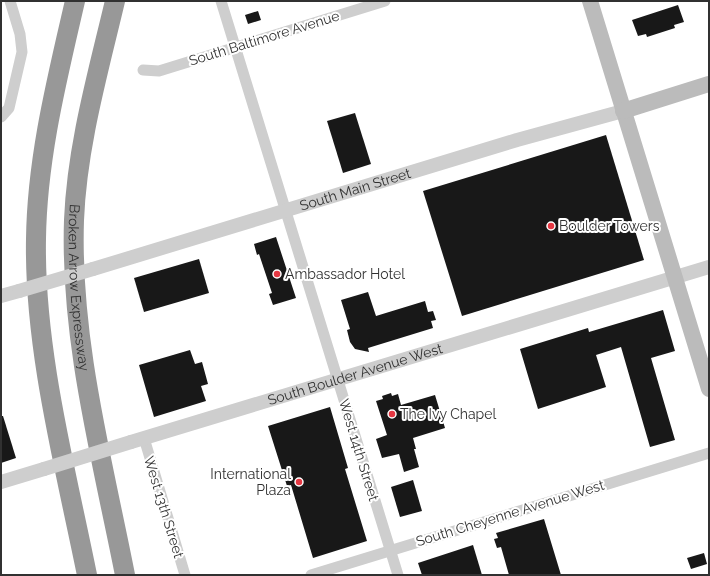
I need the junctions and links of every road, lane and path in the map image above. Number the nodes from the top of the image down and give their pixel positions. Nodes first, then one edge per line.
1 (10, 1) edge
2 (75, 1) edge
3 (115, 1) edge
4 (221, 1) edge
5 (385, 1) edge
6 (590, 1) edge
7 (235, 47) junction
8 (143, 70) dead end
9 (709, 84) edge
10 (623, 111) junction
11 (1, 117) edge
12 (286, 210) junction
13 (709, 267) edge
14 (675, 277) junction
15 (1, 296) edge
16 (337, 379) junction
17 (709, 389) edge
18 (137, 440) junction
19 (709, 453) edge
20 (106, 478) junction
21 (1, 482) edge
22 (73, 507) junction
23 (390, 550) junction
24 (78, 575) edge
25 (87, 575) edge
26 (125, 575) edge
27 (133, 575) edge
28 (185, 575) edge
29 (311, 575) edge
30 (398, 575) edge

1 - 11 street
2 - 22 highway
3 - 20 highway, Broken Arrow Expressway
4 - 7 street, West 14th Street
5 - 7 street, South Baltimore Avenue
6 - 10 main road
7 - 8 street, South Baltimore Avenue
7 - 12 street, West 14th Street
9 - 10 main road, South Main Street
10 - 12 street, South Main Street
10 - 14 main road
12 - 15 street, South Main Street, bridge
12 - 16 street, West 14th Street
13 - 14 street, South Boulder Avenue West
14 - 16 street, South Boulder Avenue West
14 - 17 main road
16 - 18 street, South Boulder Avenue West
16 - 23 street, West 14th Street
18 - 21 street, South Boulder Avenue West, bridge
18 - 28 street, West 13th Street
19 - 23 street, South Cheyenne Avenue West
20 - 26 highway, Broken Arrow Expressway
20 - 27 highway
22 - 24 highway
22 - 25 highway
23 - 29 street, South Cheyenne Avenue West
23 - 30 street, West 14th Street

